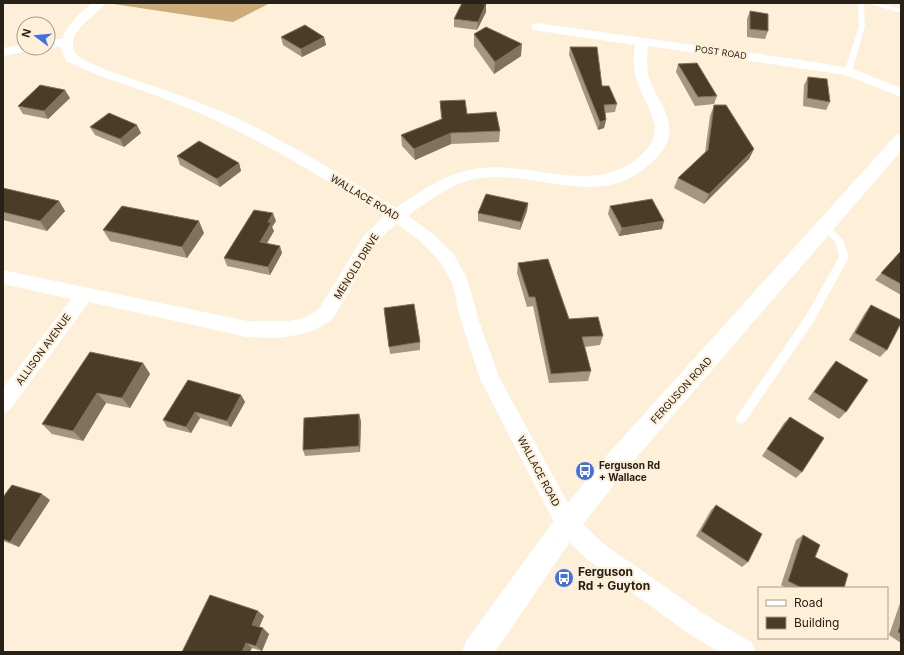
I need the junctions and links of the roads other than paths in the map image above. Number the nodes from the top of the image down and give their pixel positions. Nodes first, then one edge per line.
1 (99, 3) edge
2 (861, 3) edge
3 (869, 3) edge
4 (898, 3) edge
5 (901, 5) edge
6 (901, 11) edge
7 (537, 27) dead end
8 (66, 42) junction
9 (642, 42) junction
10 (56, 43) edge
11 (16, 50) edge
12 (3, 52) edge
13 (848, 72) junction
14 (901, 93) edge
15 (901, 140) edge
16 (397, 216) junction
17 (824, 227) junction
18 (3, 277) edge
19 (84, 295) junction
20 (3, 404) edge
21 (741, 419) dead end
22 (567, 524) junction
23 (477, 652) edge
24 (743, 652) edge

1 - 8 street
2 - 13 lane
3 - 6 lane
4 - 5 lane
7 - 9 street, POST ROAD
8 - 10 street
8 - 16 street, WALLACE ROAD
9 - 13 street, POST ROAD
9 - 16 street, MENOLD DRIVE
11 - 12 street
13 - 14 street, POST ROAD
15 - 17 street, FERGUSON ROAD
16 - 19 street, MENOLD DRIVE
16 - 22 street, WALLACE ROAD
17 - 21 lane
17 - 22 street, FERGUSON ROAD
18 - 19 street, MENOLD DRIVE
19 - 20 street, ALLISON AVENUE
22 - 23 street, FERGUSON ROAD
22 - 24 street, WALLACE ROAD

